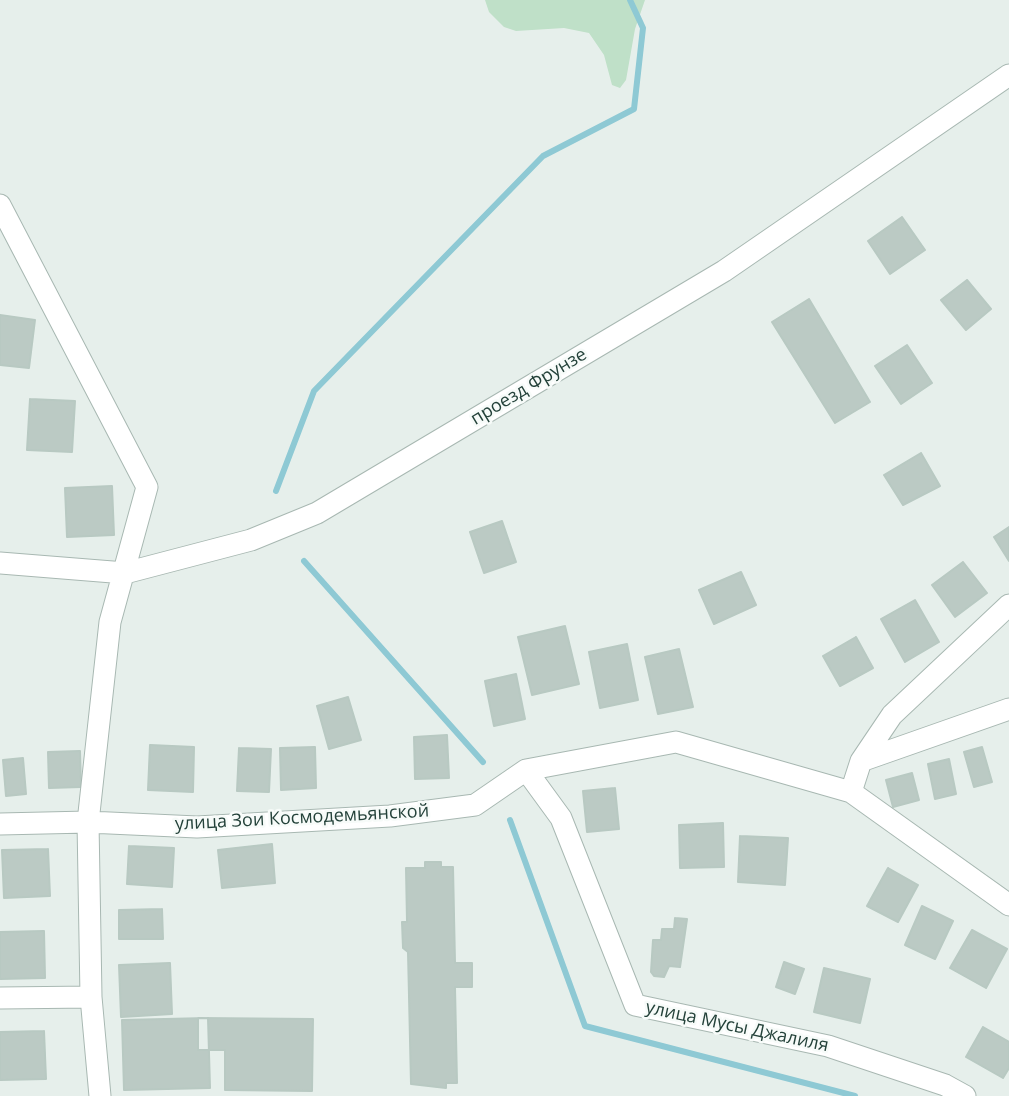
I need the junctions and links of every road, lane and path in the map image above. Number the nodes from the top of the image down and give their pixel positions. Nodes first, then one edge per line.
1 (1009, 75) edge
2 (0, 205) edge
3 (0, 563) edge
4 (125, 573) junction
5 (1009, 605) edge
6 (1009, 709) edge
7 (861, 761) junction
8 (526, 770) junction
9 (851, 792) junction
10 (88, 822) junction
11 (0, 824) edge
12 (1009, 905) edge
13 (91, 997) junction
14 (0, 998) edge
15 (100, 1096) edge
16 (965, 1096) edge

1 - 4 street, проезд Фрунзе
2 - 4 street
3 - 4 street, проезд Фрунзе
4 - 10 street
5 - 7 street
6 - 7 street
7 - 9 street
8 - 9 street, улица Зои Космодемьянской
8 - 10 street, улица Зои Космодемьянской
8 - 16 street, улица Мусы Джалиля
9 - 12 street, улица Зои Космодемьянской
10 - 11 street, улица Зои Космодемьянской
10 - 13 street
13 - 14 street
13 - 15 street

